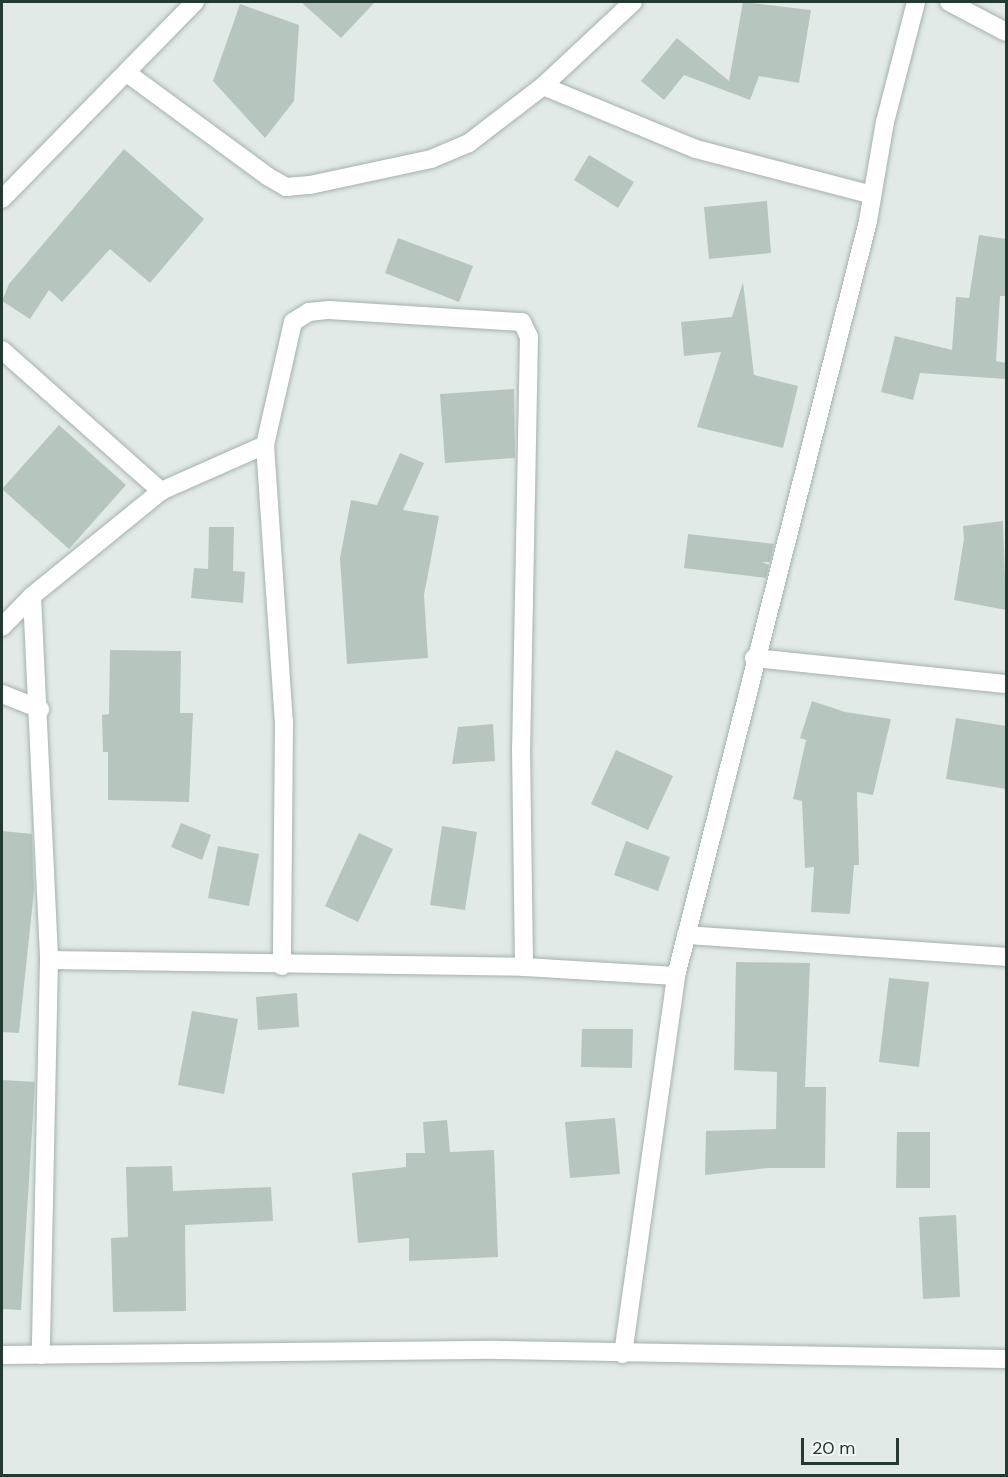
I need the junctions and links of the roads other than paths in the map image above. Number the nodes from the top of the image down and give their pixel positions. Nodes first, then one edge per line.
1 (195, 2) edge
2 (633, 2) edge
3 (916, 2) edge
4 (949, 2) edge
5 (1006, 32) edge
6 (127, 73) junction
7 (543, 86) junction
8 (872, 195) junction
9 (2, 199) edge
10 (2, 350) edge
11 (265, 445) junction
12 (161, 491) junction
13 (32, 596) junction
14 (2, 627) edge
15 (754, 658) junction
16 (1006, 684) edge
17 (2, 694) edge
18 (40, 709) junction
19 (686, 935) junction
20 (1006, 957) edge
21 (49, 960) junction
22 (282, 966) junction
23 (524, 967) junction
24 (676, 976) junction
25 (623, 1354) junction
26 (2, 1355) edge
27 (41, 1355) junction
28 (1006, 1359) edge

1 - 6 street
2 - 7 street
3 - 8 street
4 - 5 street
6 - 7 street
6 - 9 street
7 - 8 street
8 - 15 street
10 - 12 street
11 - 12 street
11 - 22 street
11 - 23 street
12 - 13 street
13 - 14 street
13 - 18 street
15 - 16 street
15 - 19 street
17 - 18 street
18 - 21 street
19 - 20 street
19 - 24 street
21 - 22 street
21 - 27 street
22 - 23 street
23 - 24 street
24 - 25 street
25 - 27 street
25 - 28 street
26 - 27 street

